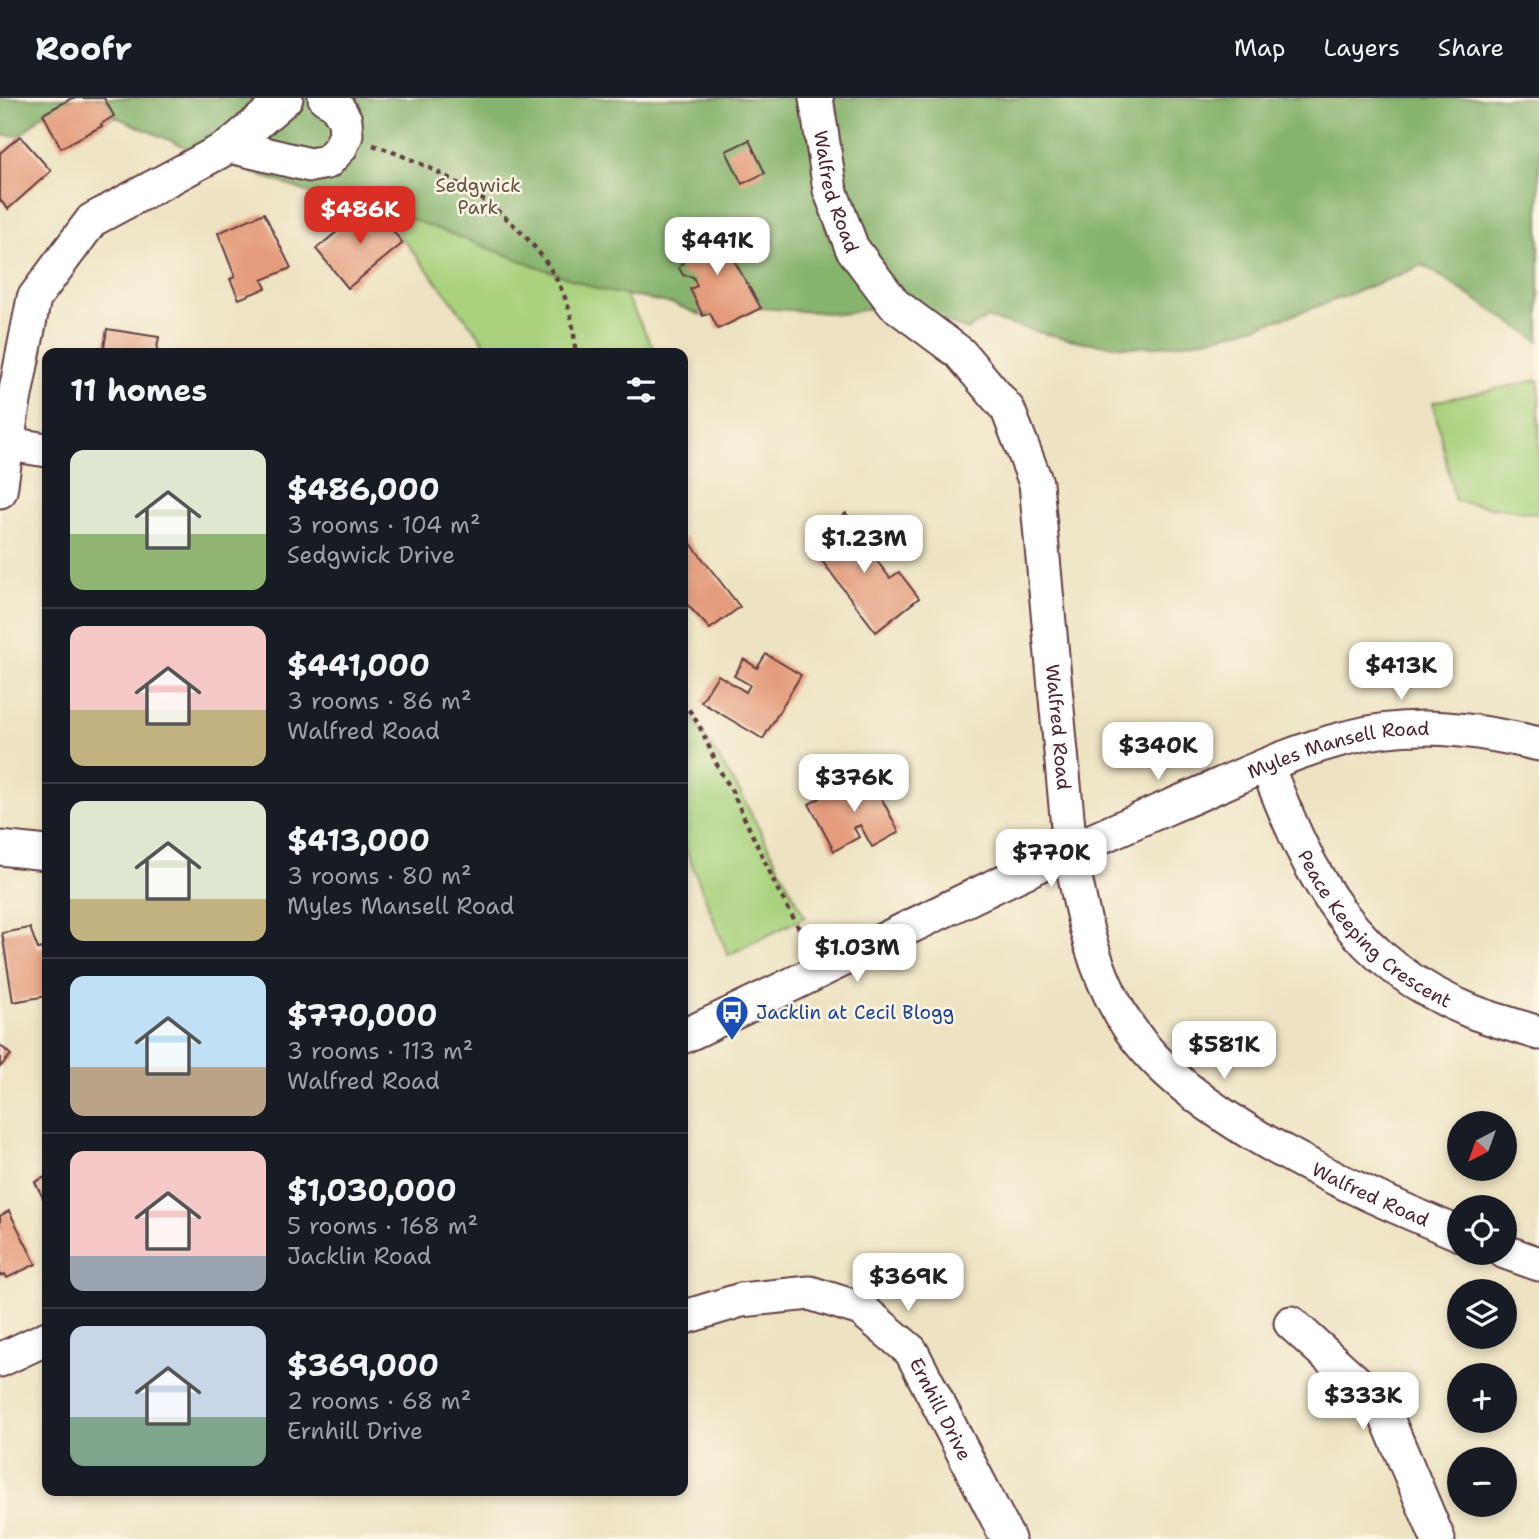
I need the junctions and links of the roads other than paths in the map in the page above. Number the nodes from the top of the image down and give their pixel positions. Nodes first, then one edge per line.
1 (286, 98) edge
2 (325, 98) edge
3 (816, 98) edge
4 (230, 146) junction
5 (8, 444) junction
6 (42, 449) edge
7 (0, 491) edge
8 (1539, 744) edge
9 (1267, 766) junction
10 (0, 848) edge
11 (1070, 849) junction
12 (42, 852) edge
13 (1539, 1033) edge
14 (688, 1034) edge
15 (1447, 1228) edge
16 (1517, 1256) edge
17 (1539, 1264) edge
18 (688, 1316) edge
19 (1291, 1323) dead end
20 (42, 1340) edge
21 (0, 1360) edge
22 (1008, 1539) edge
23 (1438, 1539) edge

1 - 4 street
2 - 4 street
3 - 11 street, Walfred Road
4 - 5 street
5 - 6 street
5 - 7 street
8 - 9 street, Myles Mansell Road
9 - 11 street, Myles Mansell Road
9 - 13 street, Peace Keeping Crescent
10 - 12 street
11 - 14 street, Myles Mansell Road
11 - 15 street, Walfred Road
16 - 17 street
18 - 22 street, Ernhill Drive
19 - 23 street
20 - 21 street

